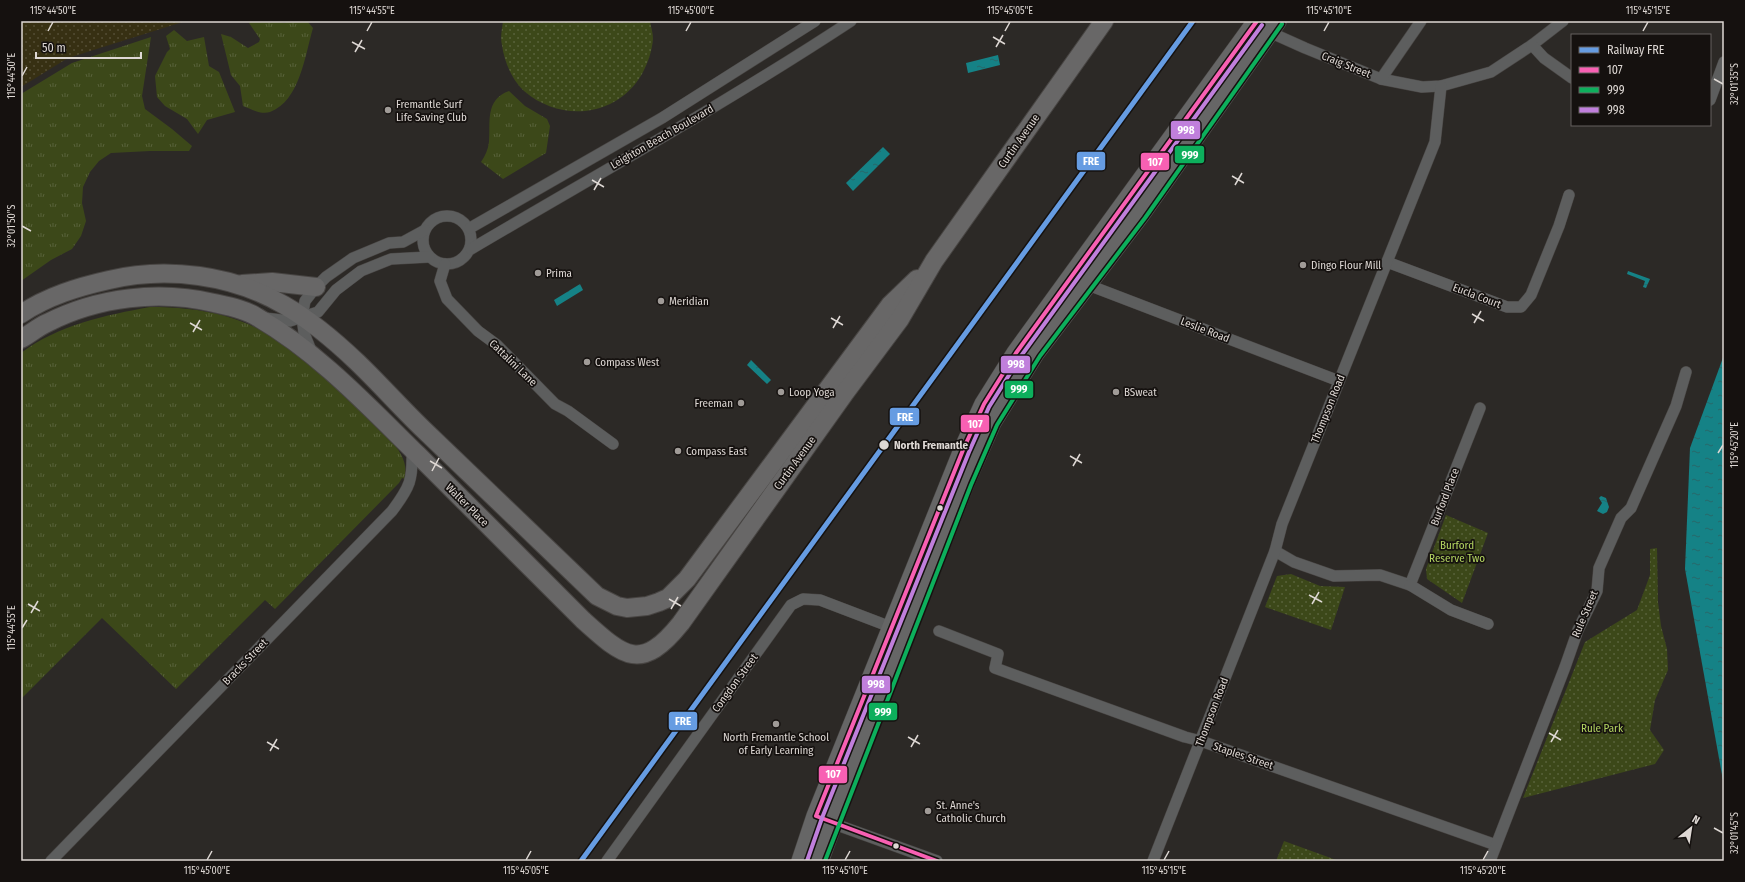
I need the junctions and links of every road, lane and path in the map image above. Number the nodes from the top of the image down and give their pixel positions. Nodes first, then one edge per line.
1 (815, 21) edge
2 (851, 21) edge
3 (1104, 21) edge
4 (1420, 21) edge
5 (1563, 21) edge
6 (1265, 23) edge
7 (1532, 45) junction
8 (1724, 62) edge
9 (1571, 77) edge
10 (1381, 79) junction
11 (1441, 86) junction
12 (1711, 97) edge
13 (1569, 195) dead end
14 (470, 228) junction
15 (425, 230) junction
16 (471, 248) junction
17 (429, 257) junction
18 (934, 261) junction
19 (1387, 262) junction
20 (445, 264) junction
21 (1079, 281) junction
22 (235, 284) junction
23 (316, 287) junction
24 (21, 314) edge
25 (256, 316) junction
26 (302, 317) junction
27 (21, 339) edge
28 (312, 354) junction
29 (1686, 372) dead end
30 (1339, 382) junction
31 (1480, 408) dead end
32 (613, 444) dead end
33 (412, 450) junction
34 (1275, 551) junction
35 (1410, 585) junction
36 (1488, 624) dead end
37 (899, 630) junction
38 (939, 631) dead end
39 (644, 654) joint
40 (1201, 741) junction
41 (824, 820) junction
42 (1496, 845) junction
43 (51, 861) edge
44 (607, 861) edge
45 (801, 861) edge
46 (819, 861) edge
47 (937, 861) edge
48 (1153, 861) edge
49 (1490, 861) edge

1 - 14 street, Leighton Beach Boulevard
2 - 16 street, Leighton Beach Boulevard
3 - 18 main road, Curtin Avenue
4 - 10 street
5 - 7 street
6 - 10 street, Craig Street
6 - 21 highway
7 - 9 street
7 - 11 street
8 - 12 street
10 - 11 street, Craig Street
11 - 19 street, Thompson Road
13 - 19 street, Eucla Court
14 - 15 street
14 - 16 street
15 - 17 street
15 - 23 street
16 - 20 street
17 - 20 street
17 - 26 street
18 - 26 main road, Curtin Avenue
18 - 39 main road, Curtin Avenue
19 - 30 street, Thompson Road
20 - 32 street, Cattalini Lane
21 - 30 street, Leslie Road
21 - 37 highway
22 - 23 main road
22 - 24 main road
22 - 26 main road
23 - 26 street
25 - 26 street
25 - 27 main road, Walter Place
25 - 28 main road, Walter Place
26 - 28 street
28 - 33 main road, Walter Place
29 - 42 street, Rule Street
30 - 34 street, Thompson Road
31 - 35 street, Burford Place
33 - 39 main road, Walter Place
33 - 43 street, Bracks Street
34 - 35 street
34 - 40 street, Thompson Road
35 - 36 street
37 - 41 highway
37 - 44 street, Congdon Street
38 - 40 street, Staples Street
40 - 42 street, Staples Street
40 - 48 street, Thompson Road
41 - 45 highway
41 - 46 highway
41 - 47 street
42 - 49 street, Rule Street

